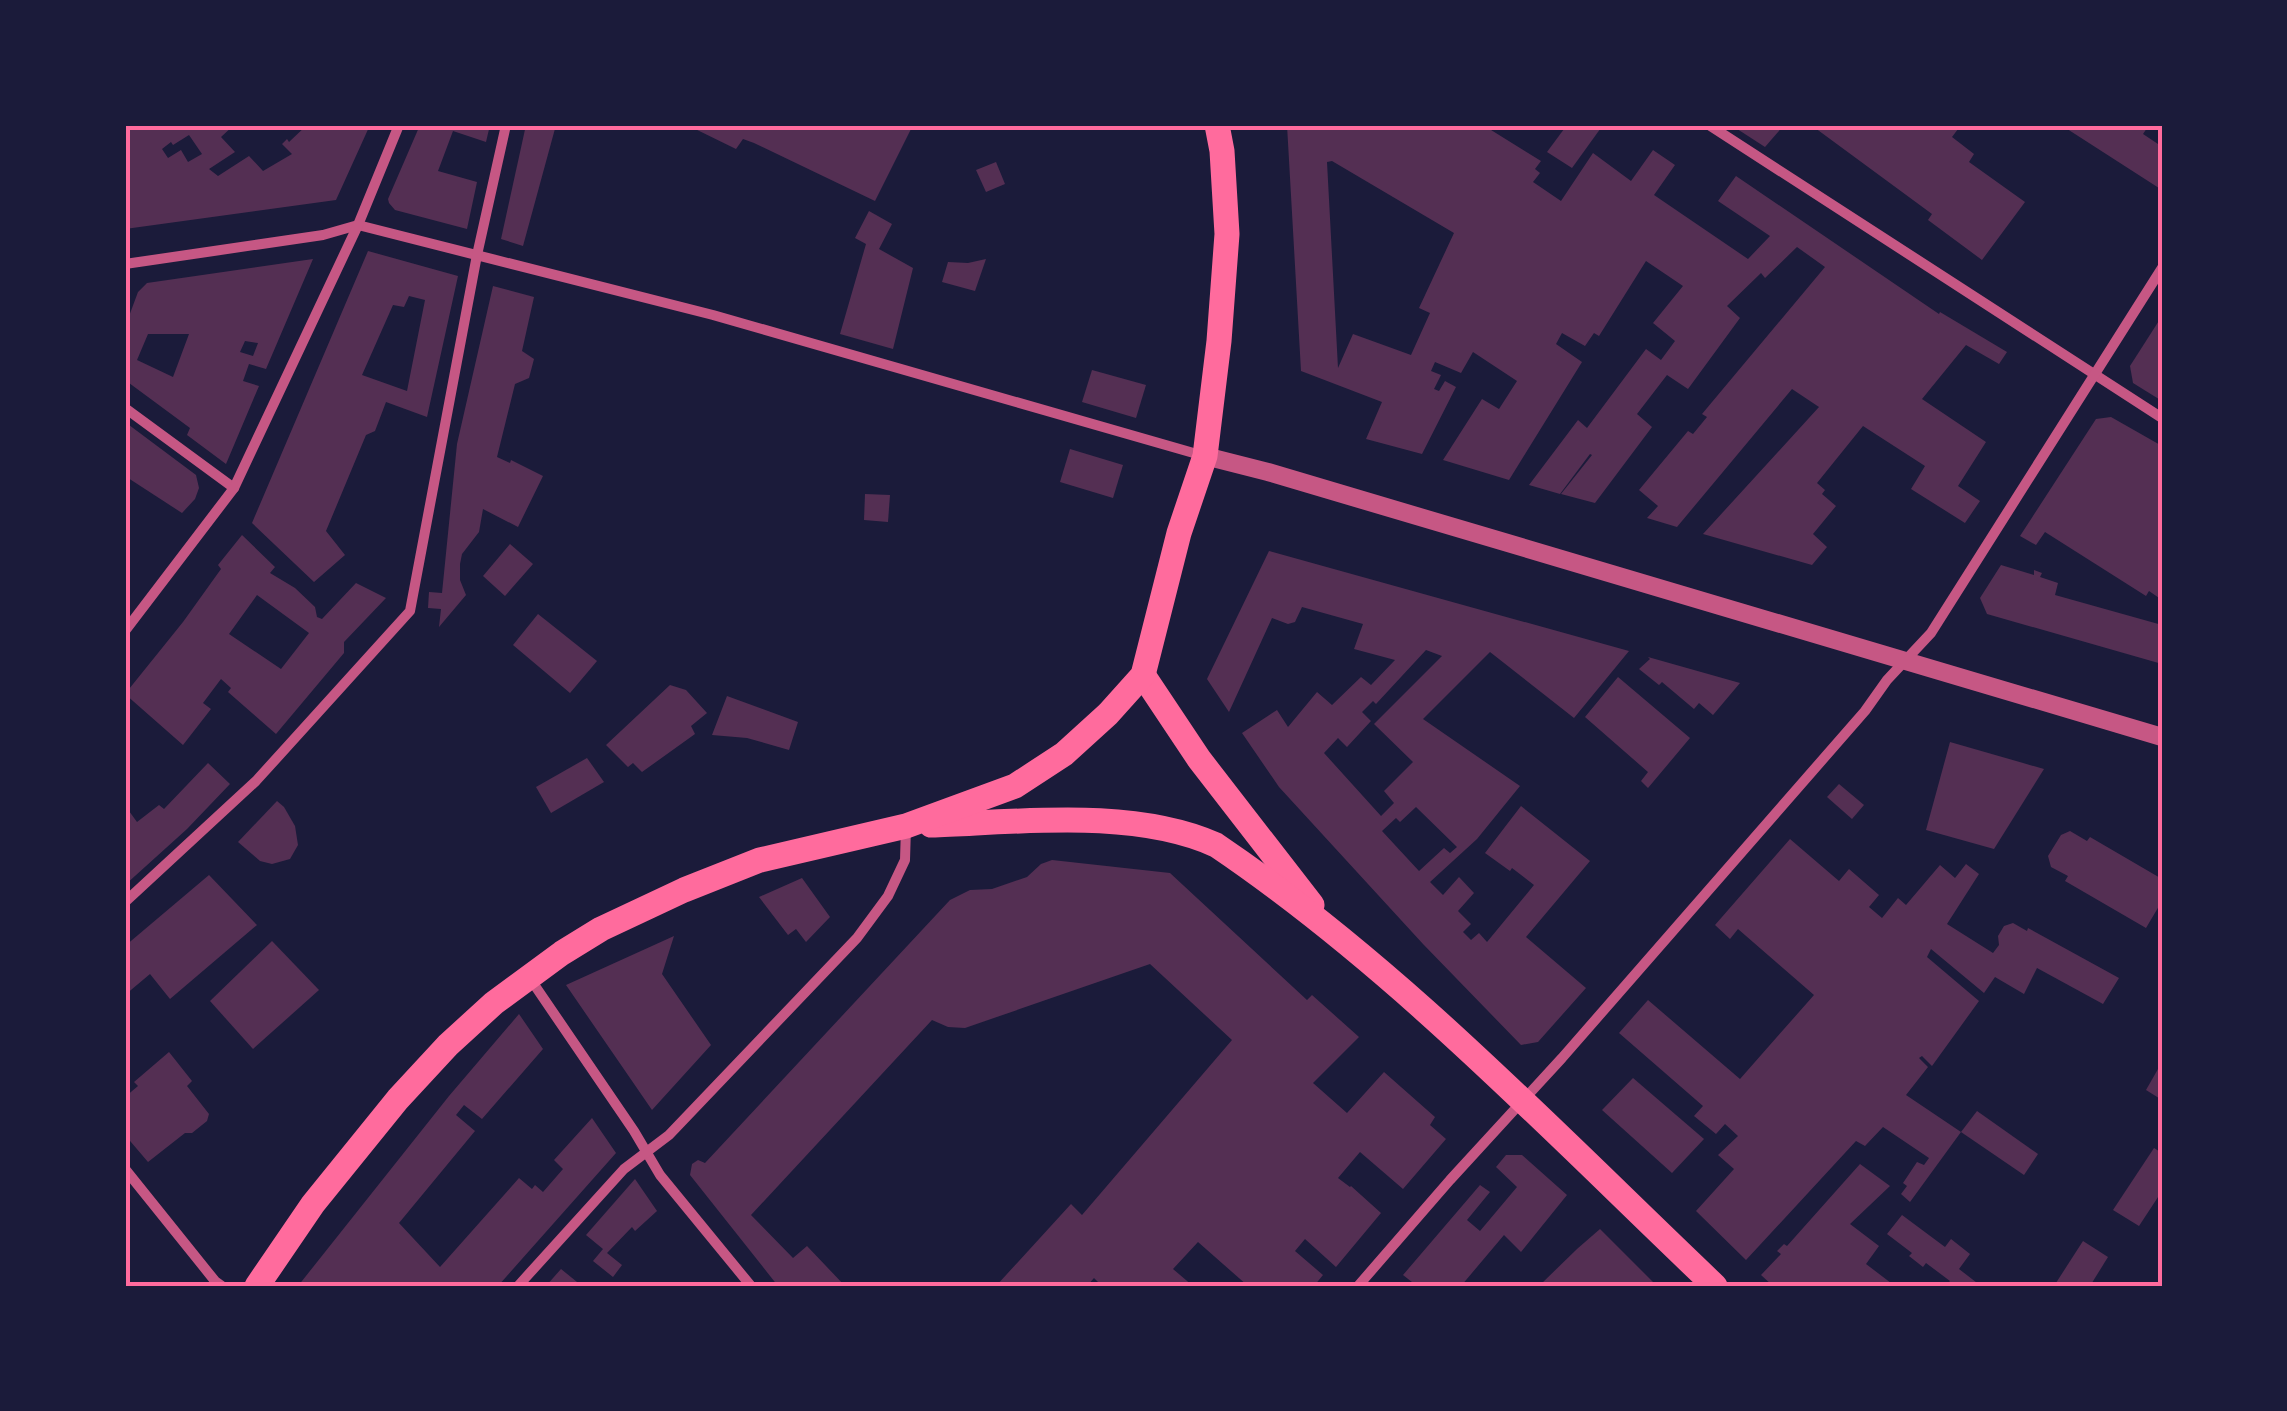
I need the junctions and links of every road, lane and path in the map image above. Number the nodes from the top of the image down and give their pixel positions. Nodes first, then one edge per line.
1 (400, 125) edge
2 (506, 125) edge
3 (1217, 125) edge
4 (1709, 125) edge
5 (358, 225) junction
6 (477, 255) junction
7 (125, 264) edge
8 (2162, 268) edge
9 (2093, 375) junction
10 (125, 408) edge
11 (2162, 418) edge
12 (1205, 456) junction
13 (234, 488) junction
14 (125, 631) edge
15 (1904, 660) junction
16 (1143, 676) junction
17 (2162, 737) edge
18 (906, 826) junction
19 (125, 902) edge
20 (1330, 928) junction
21 (528, 976) junction
22 (1522, 1101) junction
23 (646, 1151) junction
24 (125, 1170) edge
25 (222, 1286) edge
26 (257, 1286) edge
27 (518, 1286) edge
28 (751, 1286) edge
29 (1358, 1286) edge
30 (1715, 1286) edge

1 - 5 street
2 - 6 street
3 - 12 main road
4 - 9 street
5 - 6 street
5 - 7 street
5 - 13 street
6 - 12 street
6 - 19 street
8 - 9 street
9 - 11 street
9 - 15 street
10 - 13 street
12 - 15 street
12 - 16 main road
13 - 14 street
15 - 17 street
15 - 22 street
16 - 18 main road
16 - 20 main road
18 - 20 main road
18 - 21 main road
18 - 23 street
20 - 22 main road
21 - 23 street
21 - 26 main road
22 - 29 street
22 - 30 main road
23 - 27 street
23 - 28 street
24 - 25 street

